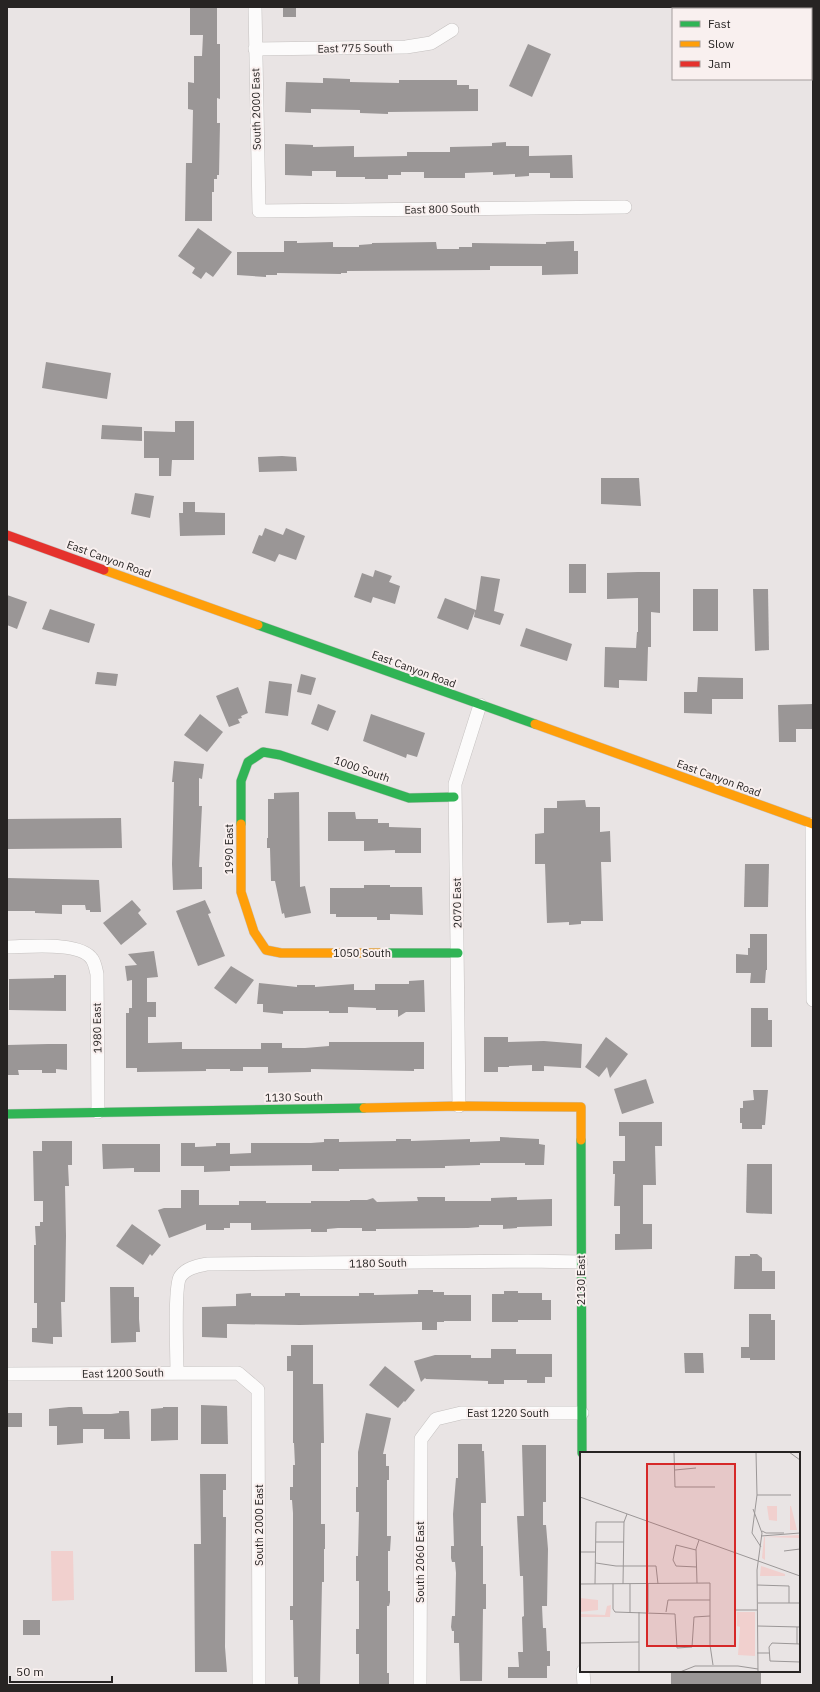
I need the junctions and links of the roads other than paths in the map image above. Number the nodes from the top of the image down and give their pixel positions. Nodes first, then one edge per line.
1 (255, 7) edge
2 (452, 30) dead end
3 (255, 49) junction
4 (625, 207) dead end
5 (259, 212) joint
6 (7, 535) edge
7 (480, 705) junction
8 (263, 752) joint
9 (454, 797) junction
10 (812, 824) edge
11 (7, 947) edge
12 (266, 950) joint
13 (458, 953) junction
14 (813, 1000) edge
15 (459, 1106) junction
16 (581, 1107) joint
17 (98, 1112) junction
18 (7, 1114) edge
19 (581, 1262) junction
20 (176, 1372) junction
21 (238, 1373) joint
22 (7, 1374) edge
23 (582, 1413) junction
24 (421, 1439) joint
25 (582, 1452) edge
26 (583, 1672) edge
27 (259, 1685) edge
28 (420, 1685) edge
29 (584, 1685) edge

1 - 3 street, South 2000 East
2 - 3 street, East 775 South
3 - 5 street, South 2000 East
4 - 5 street, East 800 South
6 - 7 street, East Canyon Road
7 - 9 street, 2070 East
7 - 10 street, East Canyon Road
8 - 9 street, 1000 South
8 - 12 street, 1990 East
9 - 13 street, 2070 East
10 - 14 street
11 - 17 street, 1980 East
12 - 13 street, 1050 South
13 - 15 street, 2070 East
15 - 16 street, 1130 South
15 - 17 street, 1130 South
16 - 19 street, 2130 East
17 - 18 street, 1130 South
19 - 20 street, 1180 South
19 - 23 street, 2130 East
20 - 21 street, East 1200 South
20 - 22 street, East 1200 South
21 - 27 street, South 2000 East
23 - 24 street, East 1220 South
23 - 25 street, 2130 East
24 - 28 street, South 2060 East
26 - 29 street

